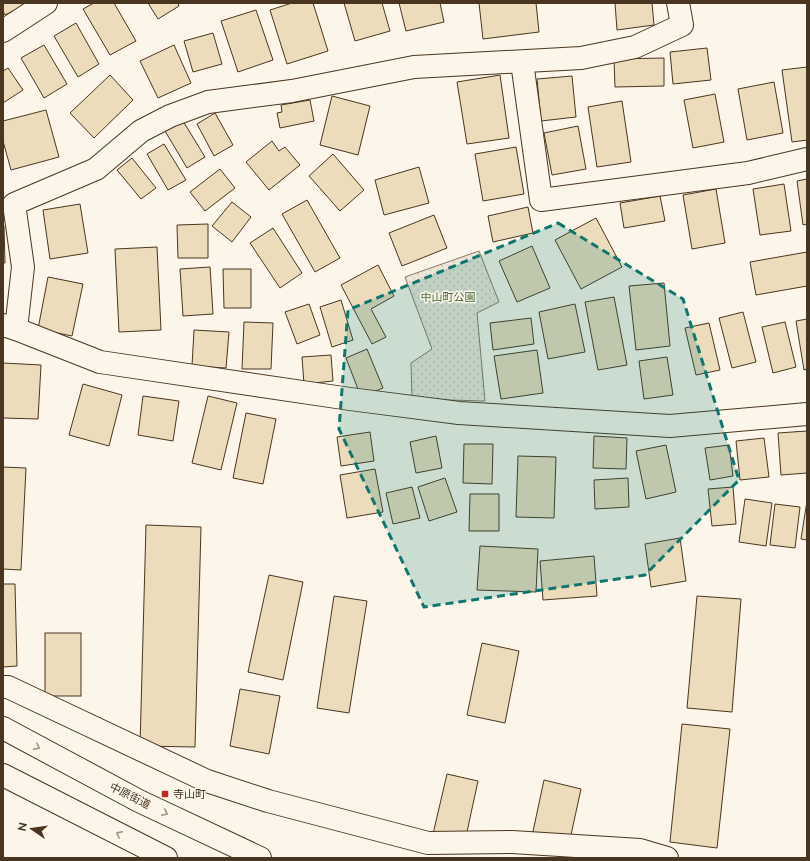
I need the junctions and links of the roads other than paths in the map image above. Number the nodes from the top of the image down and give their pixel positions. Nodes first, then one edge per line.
1 (46, 3) edge
2 (678, 3) edge
3 (3, 31) edge
4 (522, 62) junction
5 (807, 158) edge
6 (10, 327) edge
7 (807, 414) edge
8 (3, 687) edge
9 (3, 728) edge
10 (3, 775) edge
11 (166, 858) edge
12 (260, 858) edge
13 (667, 858) edge

1 - 3 street
2 - 4 street
4 - 5 street
4 - 6 street
6 - 7 street
8 - 13 street
9 -> 12 street, 中原街道
11 -> 10 street

